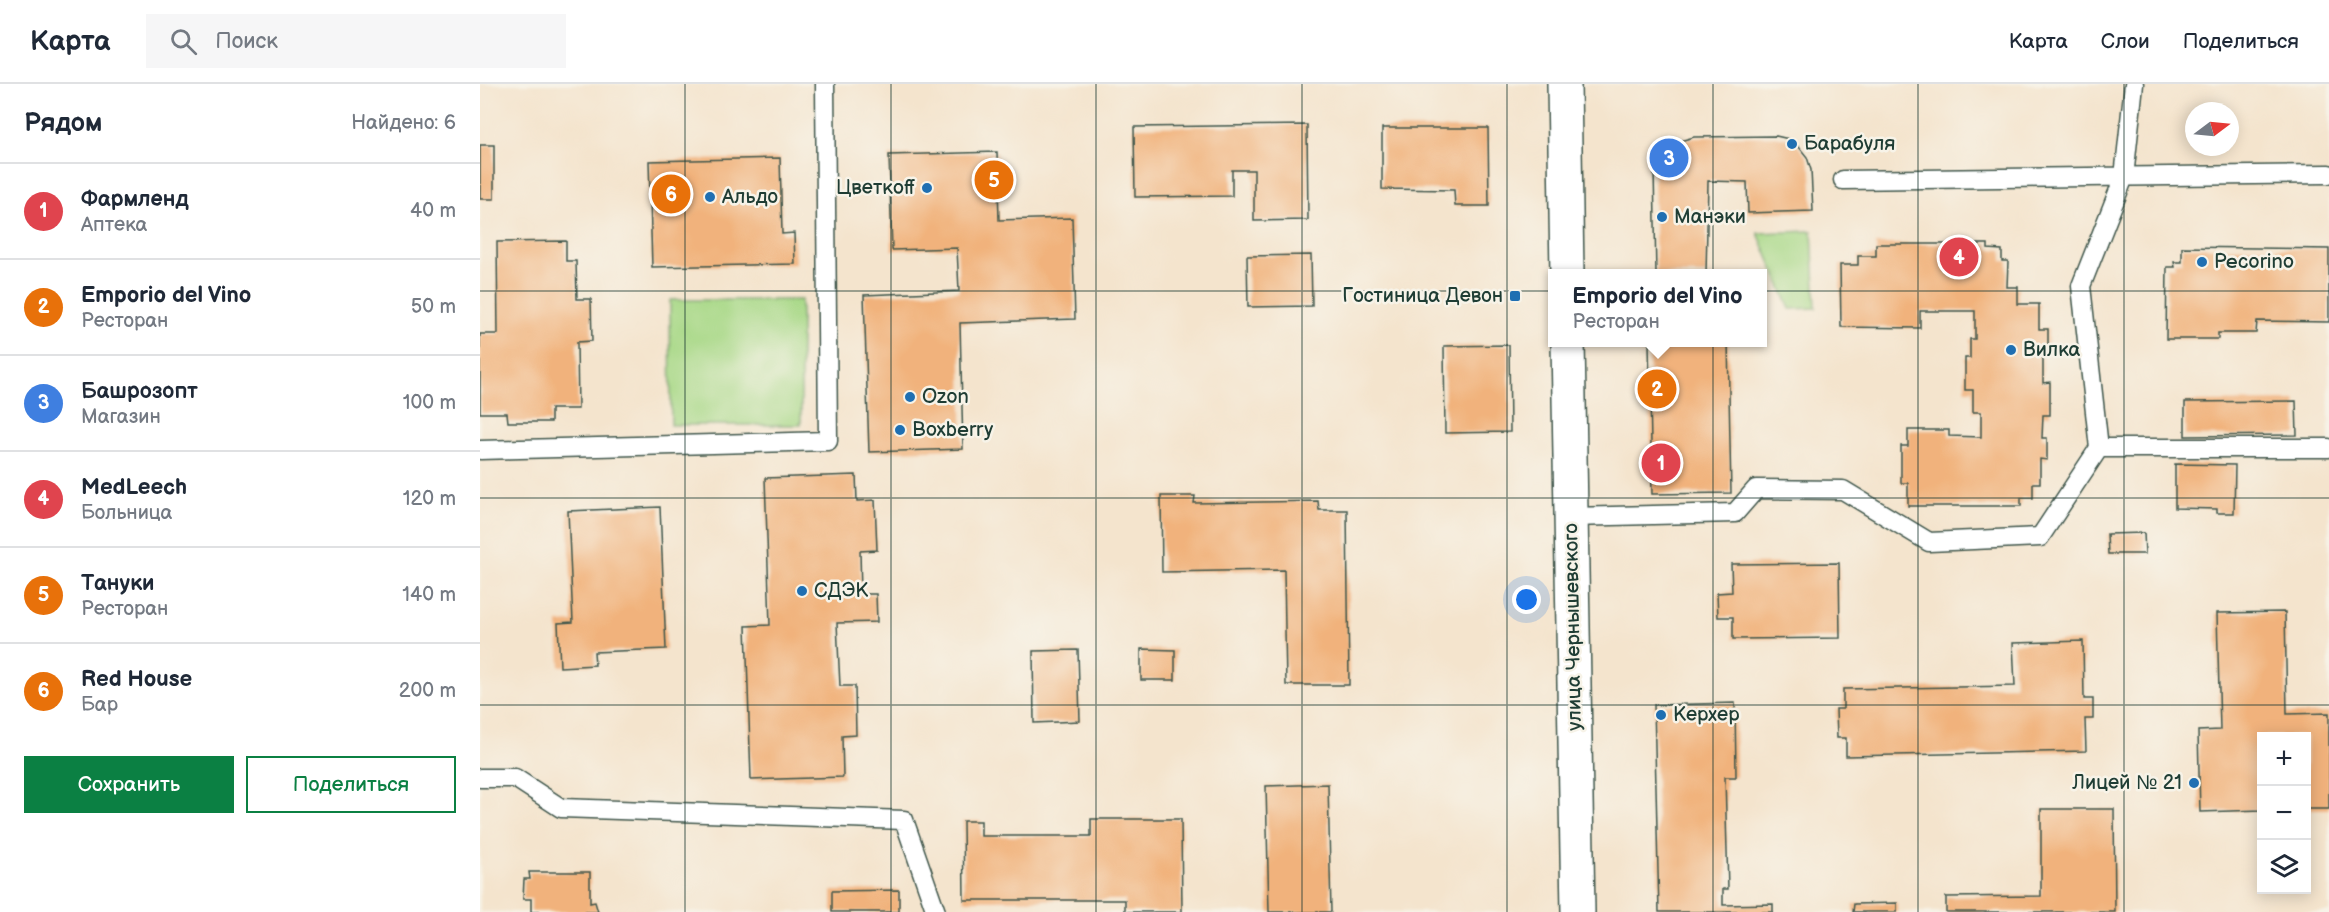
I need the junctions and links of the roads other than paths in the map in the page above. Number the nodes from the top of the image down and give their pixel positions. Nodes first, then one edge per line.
1 (825, 84) edge
2 (1564, 84) edge
3 (2134, 84) edge
4 (2329, 174) edge
5 (2124, 177) junction
6 (1843, 180) dead end
7 (1567, 269) edge
8 (1568, 347) edge
9 (2099, 448) junction
10 (2329, 448) edge
11 (480, 450) edge
12 (1571, 517) junction
13 (480, 778) edge
14 (936, 912) edge
15 (1578, 912) edge

1 - 11 lane
2 - 7 street
3 - 5 lane
4 - 5 lane
5 - 6 lane
5 - 9 lane
8 - 12 street, улица Чернышевского
9 - 10 lane
9 - 12 lane
12 - 15 street, улица Чернышевского
13 - 14 lane

